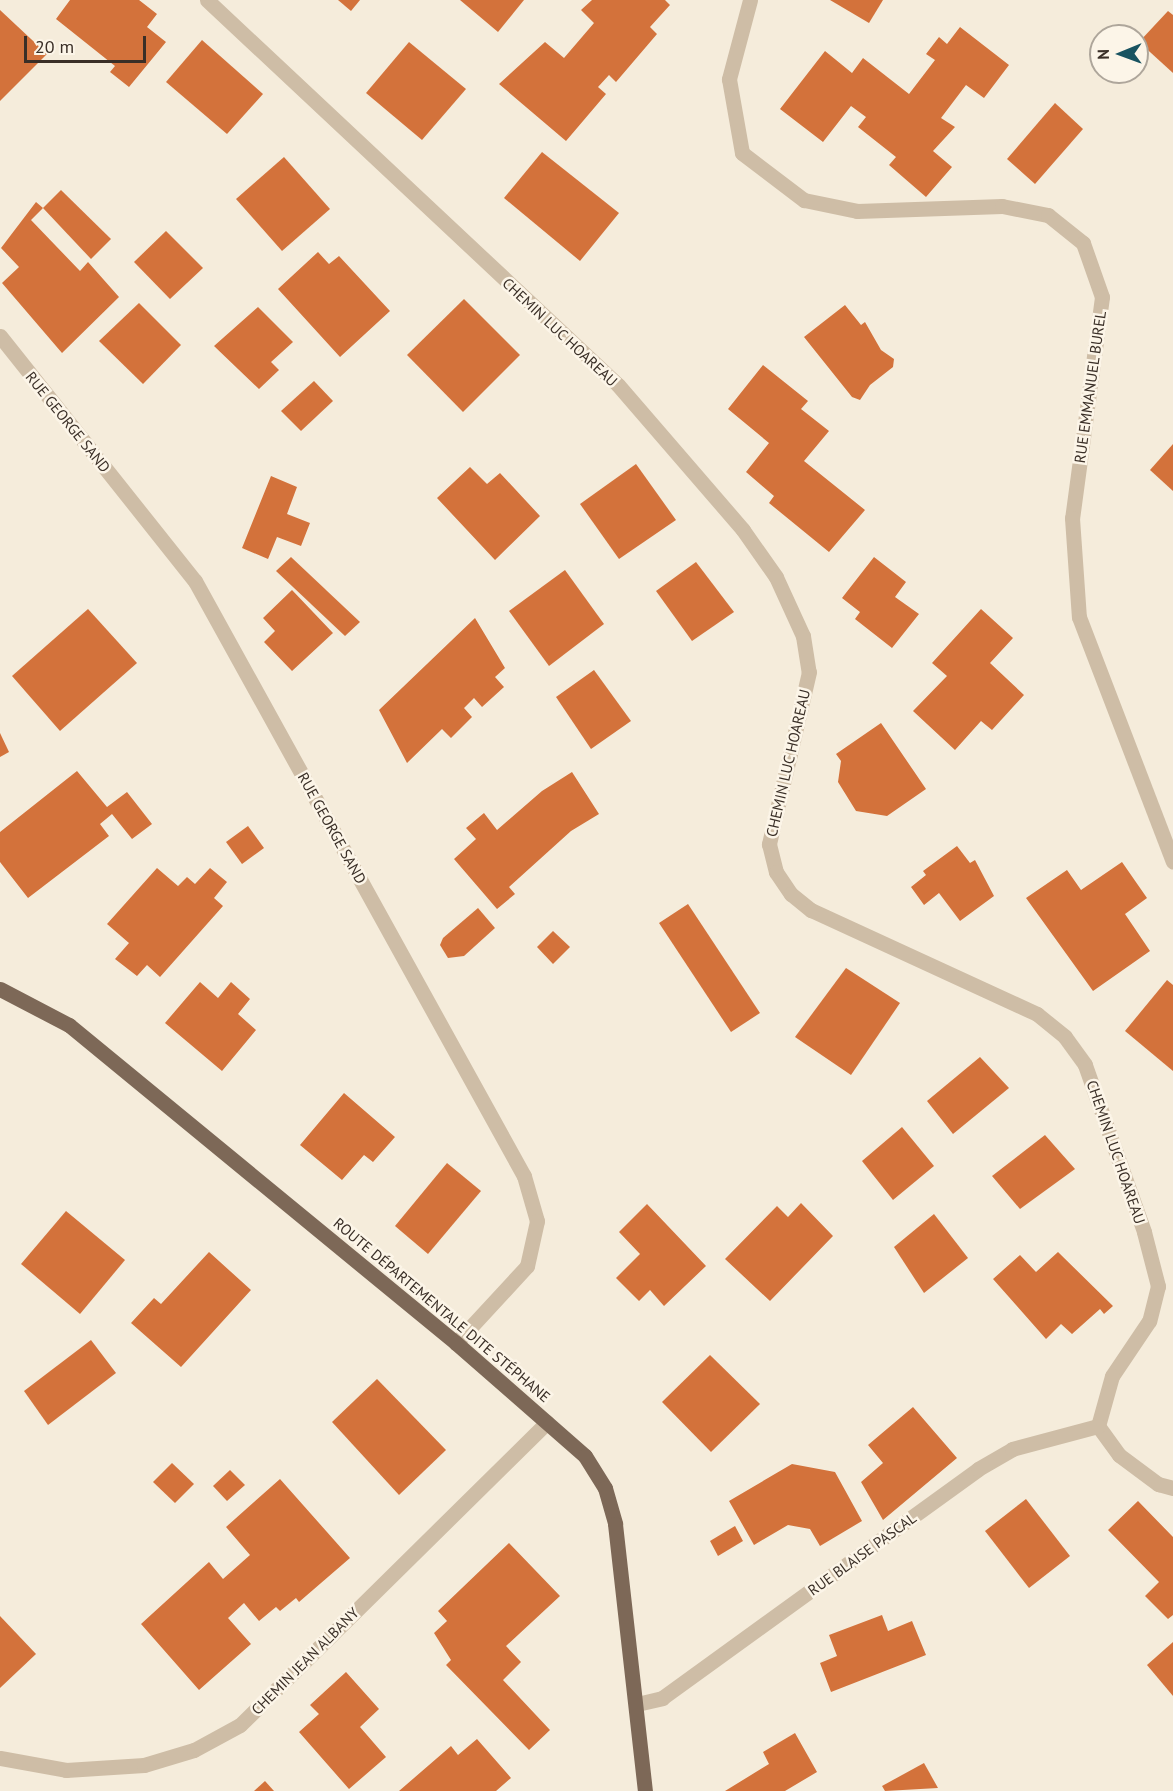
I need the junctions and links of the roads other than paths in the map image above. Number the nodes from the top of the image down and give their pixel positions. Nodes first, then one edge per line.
1 (207, 0) edge
2 (750, 0) edge
3 (0, 336) edge
4 (1173, 862) edge
5 (0, 988) edge
6 (456, 1343) junction
7 (547, 1422) junction
8 (1098, 1426) junction
9 (1173, 1488) edge
10 (637, 1704) junction
11 (0, 1758) edge
12 (645, 1791) edge

1 - 8 street, CHEMIN LUC HOAREAU
2 - 4 street, RUE EMMANUEL BUREL
3 - 6 street, RUE GEORGE SAND
5 - 6 main road, ROUTE DÉPARTEMENTALE DITE STÉPHANE
6 - 7 main road, ROUTE DÉPARTEMENTALE DITE STÉPHANE
7 - 10 main road, ROUTE DÉPARTEMENTALE DITE STÉPHANE
7 - 11 street, CHEMIN JEAN ALBANY
8 - 9 street
8 - 10 street, RUE BLAISE PASCAL
10 - 12 main road, ROUTE DÉPARTEMENTALE DITE STÉPHANE

